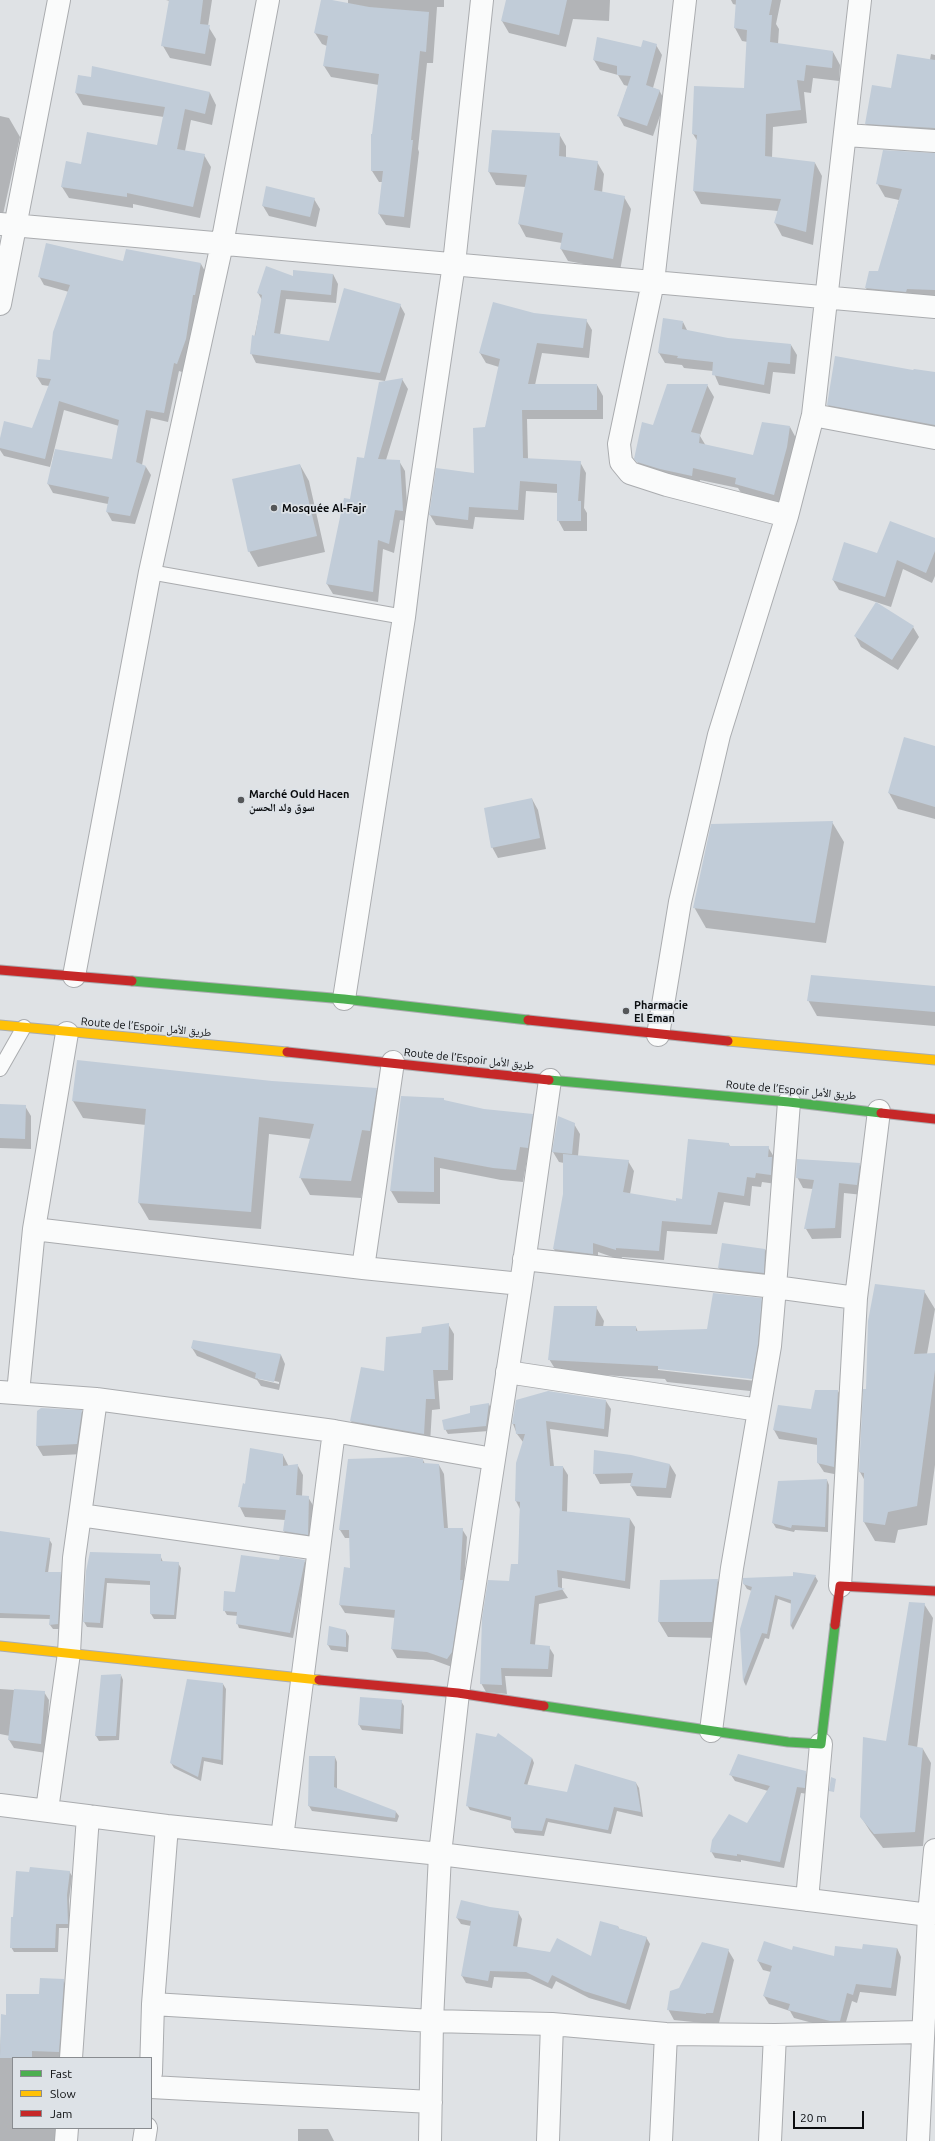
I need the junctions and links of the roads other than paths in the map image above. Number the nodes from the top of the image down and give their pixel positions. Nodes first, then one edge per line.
1 (59, 0) edge
2 (268, 0) edge
3 (482, 0) edge
4 (685, 0) edge
5 (860, 0) edge
6 (846, 135) junction
7 (935, 141) edge
8 (8, 225) edge
9 (222, 244) junction
10 (454, 264) junction
11 (653, 282) junction
12 (827, 298) junction
13 (0, 304) edge
14 (935, 307) edge
15 (813, 415) junction
16 (935, 438) edge
17 (787, 516) junction
18 (150, 572) junction
19 (404, 617) junction
20 (0, 970) edge
21 (74, 976) junction
22 (344, 1000) junction
23 (0, 1025) edge
24 (24, 1027) junction
25 (67, 1032) junction
26 (658, 1035) junction
27 (935, 1060) edge
28 (393, 1062) junction
29 (0, 1069) edge
30 (550, 1080) junction
31 (789, 1102) junction
32 (879, 1111) junction
33 (935, 1119) edge
34 (34, 1229) junction
35 (524, 1259) junction
36 (362, 1268) junction
37 (521, 1284) junction
38 (775, 1287) junction
39 (856, 1298) junction
40 (507, 1372) junction
41 (9, 1393) edge
42 (96, 1399) junction
43 (759, 1410) junction
44 (334, 1431) junction
45 (493, 1459) junction
46 (80, 1515) junction
47 (318, 1549) junction
48 (840, 1586) junction
49 (935, 1591) edge
50 (0, 1646) edge
51 (69, 1653) junction
52 (304, 1680) junction
53 (458, 1693) junction
54 (711, 1731) junction
55 (821, 1744) junction
56 (0, 1805) edge
57 (47, 1810) junction
58 (88, 1816) junction
59 (167, 1826) junction
60 (282, 1838) junction
61 (935, 1850) edge
62 (440, 1854) junction
63 (806, 1900) junction
64 (930, 1914) junction
65 (154, 2004) junction
66 (432, 2021) junction
67 (552, 2024) junction
68 (923, 2032) junction
69 (666, 2034) junction
70 (775, 2035) junction
71 (71, 2057) edge
72 (152, 2057) edge
73 (152, 2087) edge
74 (431, 2102) junction
75 (67, 2129) edge
76 (146, 2129) edge
77 (66, 2141) edge
78 (144, 2141) edge
79 (430, 2141) edge
80 (548, 2141) edge
81 (661, 2141) edge
82 (770, 2141) edge
83 (918, 2141) edge

1 - 8 street
2 - 9 street
3 - 10 street
4 - 11 street
5 - 6 street
6 - 7 street
6 - 12 street
8 - 9 street
8 - 13 street
9 - 10 street
9 - 18 street
10 - 11 street
10 - 19 street
11 - 12 street
11 - 17 street
12 - 14 street
12 - 15 street
15 - 16 street
15 - 17 street
17 - 26 street
18 - 19 lane
18 - 21 street
19 - 22 street
20 - 21 main road
21 - 22 main road
22 - 26 main road
23 - 24 main road, Route de l’Espoir طريق الأمل
24 - 25 main road, Route de l’Espoir طريق الأمل
24 - 29 lane
25 - 28 main road, Route de l’Espoir طريق الأمل
25 - 34 street
26 - 27 main road
28 - 30 main road, Route de l’Espoir طريق الأمل
28 - 36 street
30 - 31 main road, Route de l’Espoir طريق الأمل
30 - 35 street
31 - 32 main road, Route de l’Espoir طريق الأمل
31 - 38 street
32 - 33 main road, Route de l’Espoir طريق الأمل
32 - 39 street
34 - 36 street
34 - 41 street
35 - 37 street
35 - 38 street
36 - 37 street
37 - 40 street
38 - 39 street
38 - 43 street
39 - 48 street
40 - 43 street
40 - 45 street
41 - 42 street
42 - 44 street
42 - 46 street
43 - 54 street
44 - 45 street
44 - 47 street
45 - 53 street
46 - 47 street
46 - 51 street
47 - 52 street
48 - 49 main road
48 - 55 main road
50 - 51 main road
51 - 52 main road
51 - 57 street
52 - 53 main road
52 - 60 street
53 - 54 main road
53 - 62 street
54 - 55 main road
55 - 63 street
56 - 57 street
57 - 58 street
58 - 59 street
58 - 71 street
59 - 60 street
59 - 65 street
60 - 62 street
61 - 64 street
62 - 63 street
62 - 66 street
63 - 64 street
64 - 68 street
65 - 66 street
65 - 72 street
66 - 67 street
66 - 74 street
67 - 69 street
67 - 80 street
68 - 70 street
68 - 83 street
69 - 70 street
69 - 81 street
70 - 82 street
73 - 74 street
74 - 79 street
75 - 77 street
76 - 78 street

